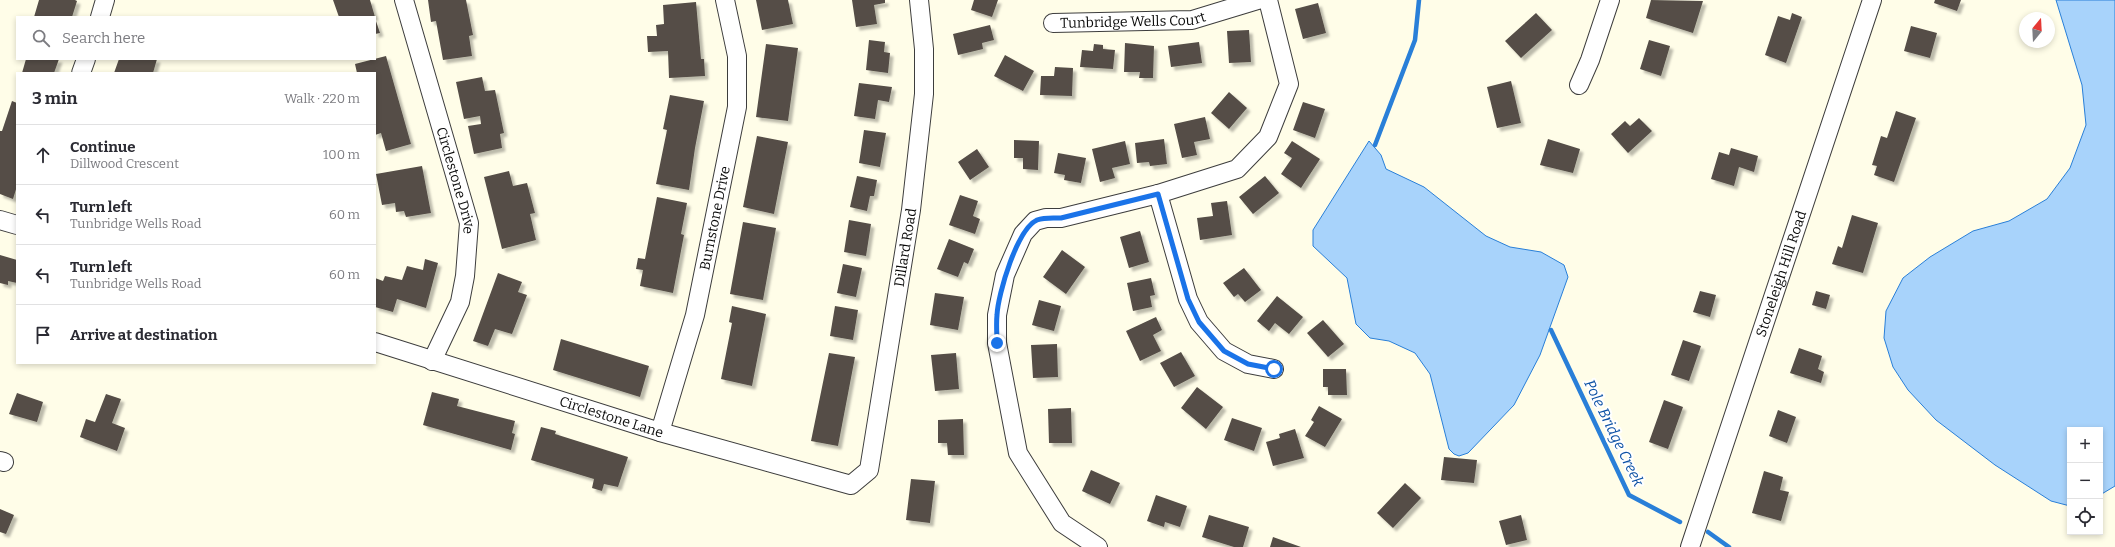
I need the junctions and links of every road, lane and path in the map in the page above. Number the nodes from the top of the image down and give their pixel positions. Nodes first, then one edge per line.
1 (106, 0) edge
2 (404, 0) edge
3 (724, 0) edge
4 (919, 0) edge
5 (1258, 0) edge
6 (1268, 0) edge
7 (1610, 0) edge
8 (1872, 0) edge
9 (100, 16) edge
10 (1054, 23) dead end
11 (86, 60) edge
12 (81, 72) edge
13 (1579, 85) dead end
14 (1158, 194) junction
15 (0, 220) edge
16 (16, 225) edge
17 (376, 342) edge
18 (432, 361) junction
19 (1274, 369) dead end
20 (660, 432) junction
21 (851, 485) joint
22 (1098, 547) edge
23 (1690, 547) edge

1 - 9 street
2 - 18 street, Circlestone Drive
3 - 20 street, Burnstone Drive
4 - 21 street, Dillard Road
5 - 10 street, Tunbridge Wells Court
6 - 14 street
7 - 13 street
8 - 23 street, Stoneleigh Hill Road
11 - 12 street
14 - 19 street
14 - 22 street
15 - 16 street
17 - 18 street, Circlestone Lane
18 - 20 street, Circlestone Lane
20 - 21 street, Circlestone Lane

